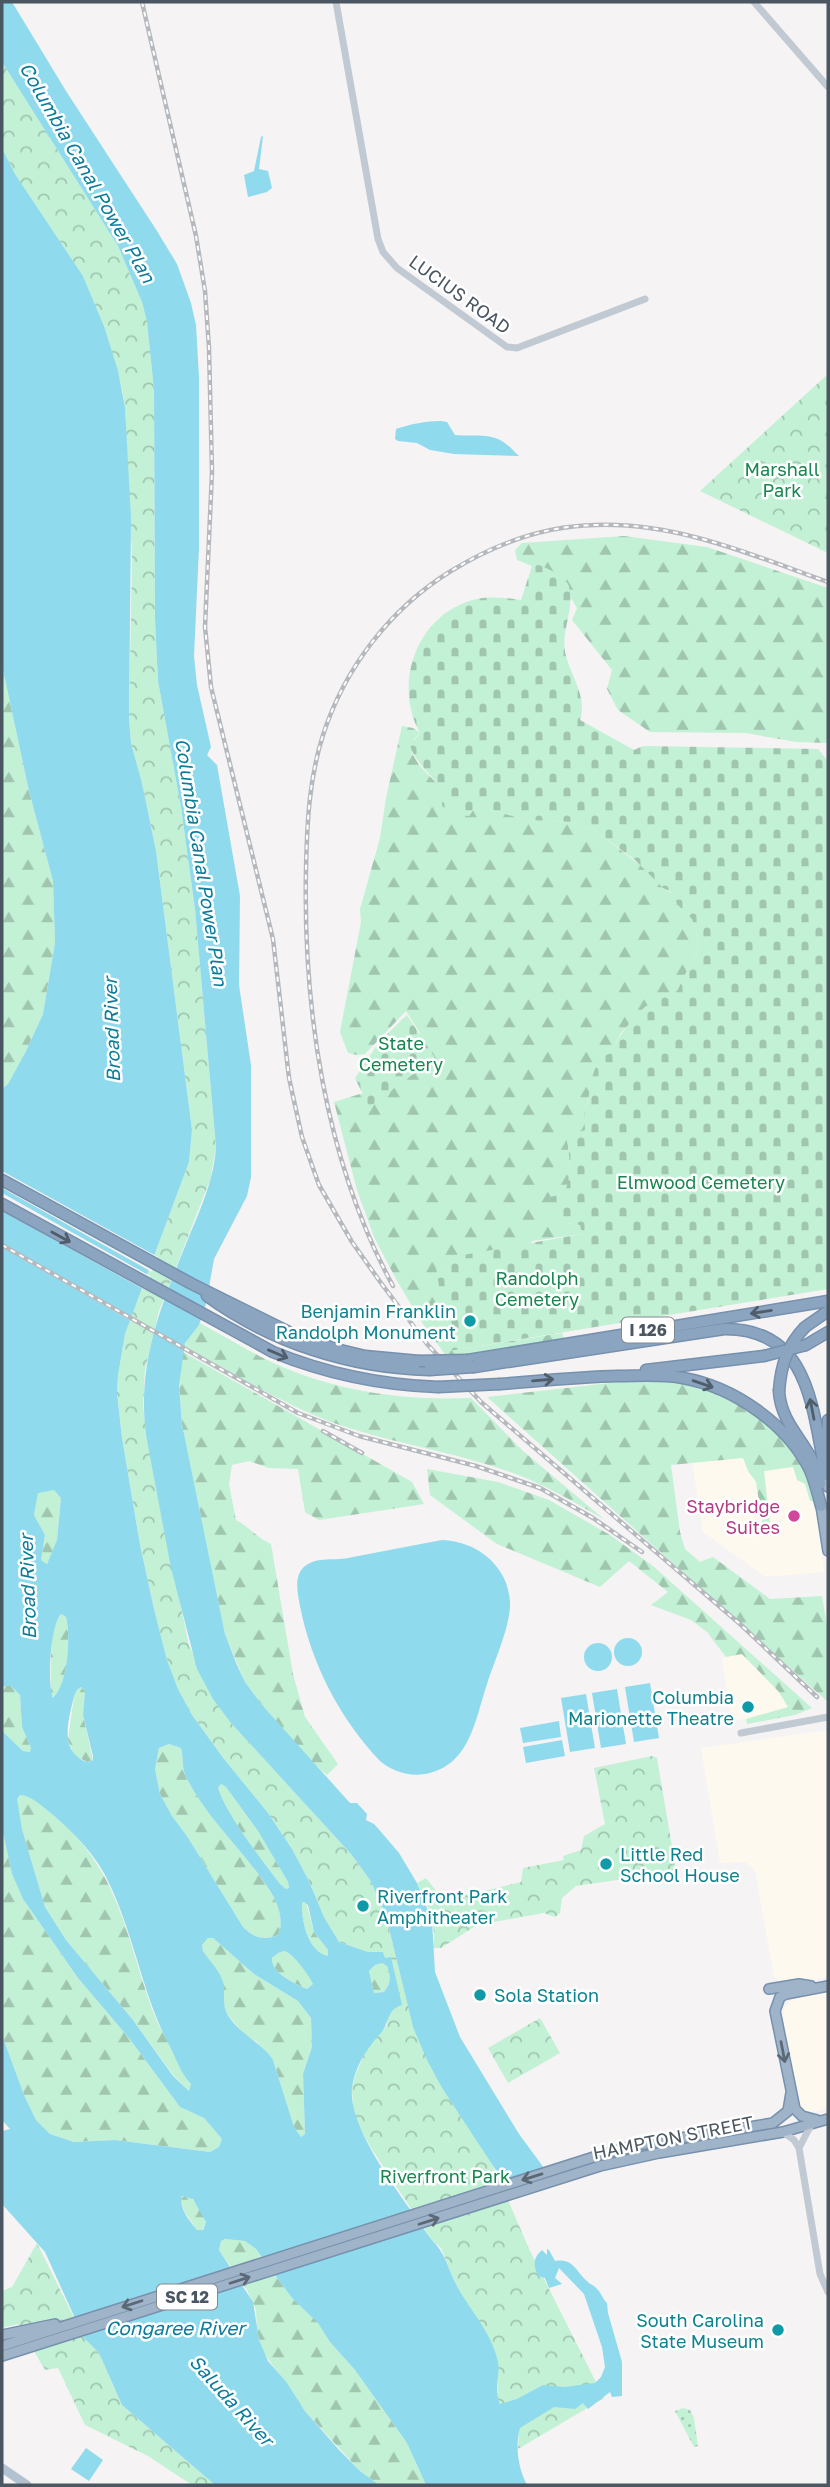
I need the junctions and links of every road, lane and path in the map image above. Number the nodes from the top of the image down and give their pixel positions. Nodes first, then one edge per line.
1 (337, 2) edge
2 (754, 2) edge
3 (828, 87) edge
4 (645, 299) dead end
5 (2, 1180) edge
6 (2, 1204) edge
7 (221, 1301) junction
8 (828, 1301) edge
9 (828, 1311) edge
10 (828, 1332) edge
11 (471, 1364) junction
12 (586, 1377) junction
13 (828, 1420) edge
14 (826, 1475) junction
15 (828, 1487) edge
16 (821, 1506) junction
17 (828, 1551) edge
18 (828, 1717) edge
19 (741, 1733) dead end
20 (824, 1986) edge
21 (769, 1989) dead end
22 (791, 2093) junction
23 (820, 2121) edge
24 (783, 2132) junction
25 (800, 2148) junction
26 (599, 2161) junction
27 (362, 2236) junction
28 (828, 2292) edge
29 (5, 2344) edge
30 (2, 2468) edge
31 (27, 2485) edge

1 - 4 street, LUCIUS ROAD
2 - 3 street
5 - 7 highway
6 -> 12 highway, I 126, bridge
7 - 11 highway, I 126, bridge
7 - 11 highway, bridge
8 -> 11 highway, I 126
9 - 16 highway, bridge
10 - 12 highway, I 126, bridge
14 -> 11 highway
12 -> 16 highway
13 - 14 highway
14 - 15 highway
16 - 17 highway
18 - 19 street
20 - 21 highway
20 -> 22 highway
22 - 23 highway
22 - 26 highway, HAMPTON STREET / SC 12
23 - 24 highway, HAMPTON STREET / SC 12
23 - 25 street
24 - 25 street
24 - 26 highway, HAMPTON STREET / SC 12
25 - 28 street
26 - 27 highway, HAMPTON STREET / SC 12
29 -> 27 highway, SC 12
27 -> 29 highway, SC 12
30 - 31 main road

